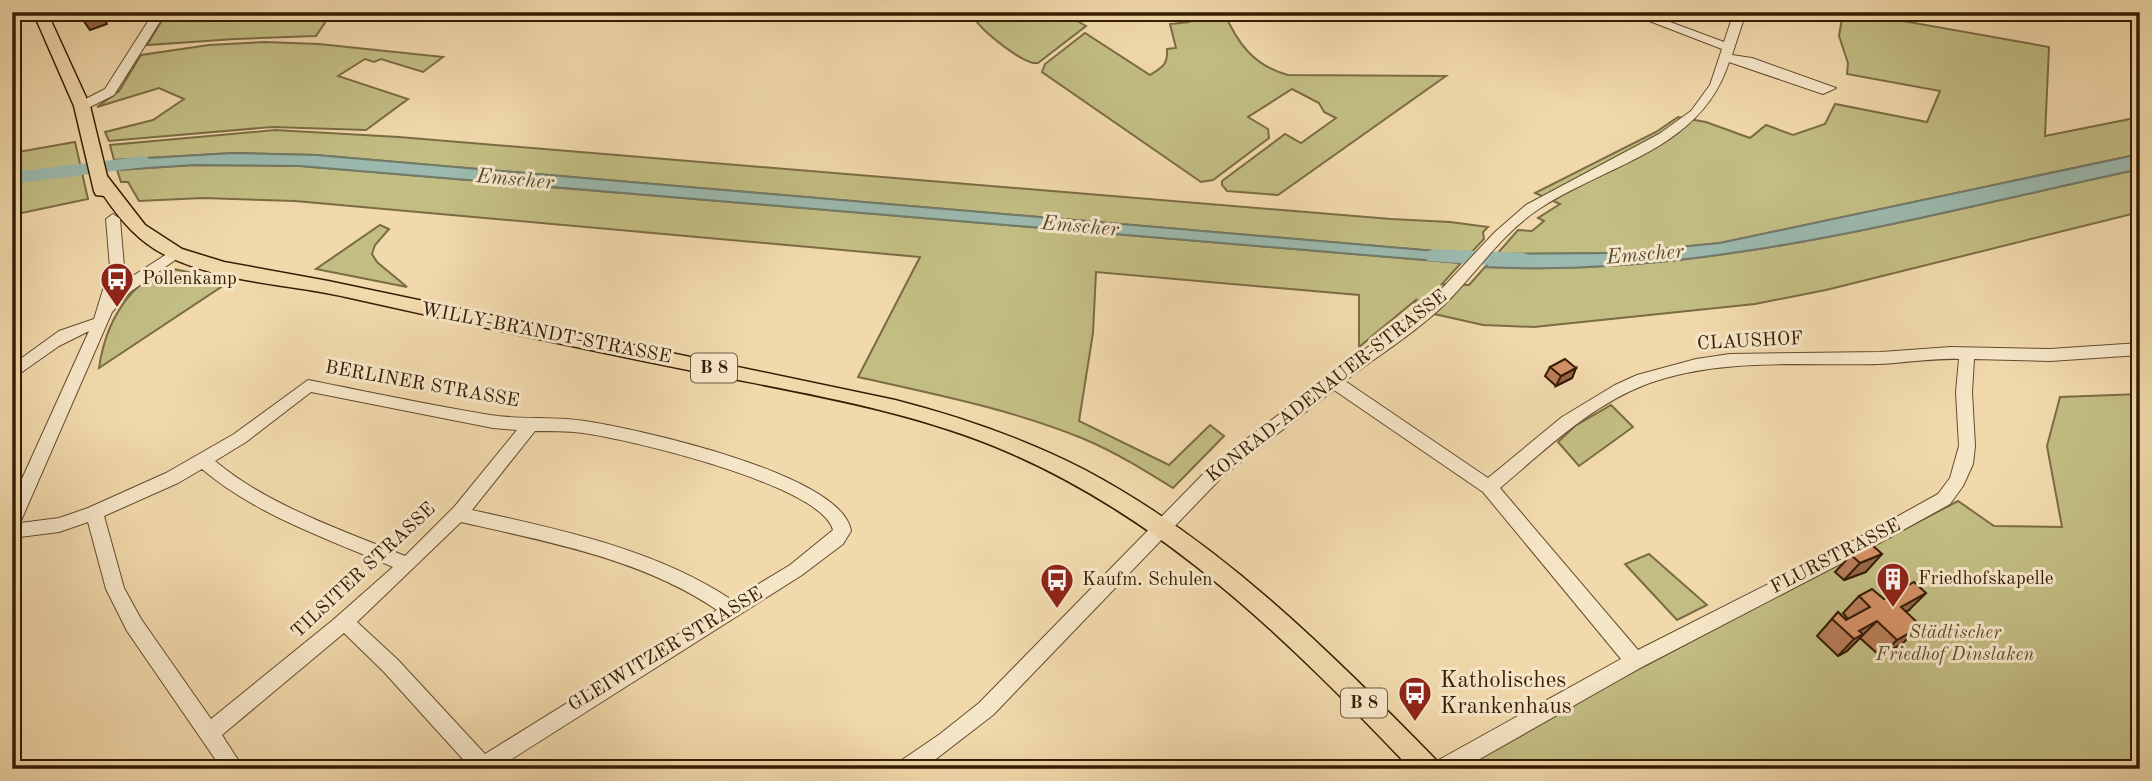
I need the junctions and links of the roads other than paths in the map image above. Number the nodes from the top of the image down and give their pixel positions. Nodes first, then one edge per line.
1 (40, 12) edge
2 (160, 12) edge
3 (1632, 12) edge
4 (1740, 12) edge
5 (1726, 52) junction
6 (1742, 62) junction
7 (82, 106) junction
8 (101, 180) junction
9 (113, 219) junction
10 (169, 253) junction
11 (111, 292) junction
12 (102, 318) junction
13 (2140, 349) edge
14 (1967, 354) junction
15 (12, 373) edge
16 (1334, 382) junction
17 (530, 425) junction
18 (203, 460) junction
19 (1489, 487) junction
20 (94, 513) junction
21 (458, 514) junction
22 (12, 522) edge
23 (841, 523) joint
24 (1162, 525) junction
25 (12, 531) edge
26 (406, 565) junction
27 (733, 611) junction
28 (345, 622) junction
29 (1635, 661) junction
30 (210, 732) junction
31 (480, 767) edge
32 (234, 769) edge
33 (906, 769) edge
34 (1428, 769) edge
35 (1442, 769) edge

1 - 7 main road, WILLY-BRANDT-STRASSE / B 8
2 - 7 street
3 - 5 street
4 - 5 street, KONRAD-ADENAUER-STRASSE
5 - 6 street
5 - 16 street, KONRAD-ADENAUER-STRASSE
6 - 6 street
7 - 8 main road, WILLY-BRANDT-STRASSE / B 8
8 - 9 main road, WILLY-BRANDT-STRASSE / B 8
8 - 10 main road, WILLY-BRANDT-STRASSE / B 8
9 - 10 main road, WILLY-BRANDT-STRASSE / B 8
9 - 11 street
10 - 11 street
10 - 12 street
10 - 24 main road, WILLY-BRANDT-STRASSE / B 8
11 - 12 street
12 - 15 street
12 - 22 street
13 - 14 street
14 - 19 street, CLAUSHOF
14 - 29 street, FLURSTRASSE
16 - 19 street
16 - 24 street, KONRAD-ADENAUER-STRASSE
17 - 18 street, BERLINER STRASSE
17 - 21 street, TILSITER STRASSE
17 - 23 street, BERLINER STRASSE
18 - 20 street, BERLINER STRASSE
18 - 26 street
19 - 29 street
20 - 25 street, BERLINER STRASSE
20 - 30 street
21 - 26 street, TILSITER STRASSE
21 - 27 street
23 - 27 street, GLEIWITZER STRASSE
24 - 33 street, KONRAD-ADENAUER-STRASSE
24 - 34 main road, WILLY-BRANDT-STRASSE / B 8
26 - 28 street, TILSITER STRASSE
27 - 31 street, GLEIWITZER STRASSE
28 - 30 street, TILSITER STRASSE
28 - 31 street
29 - 35 street, FLURSTRASSE
30 - 32 street

